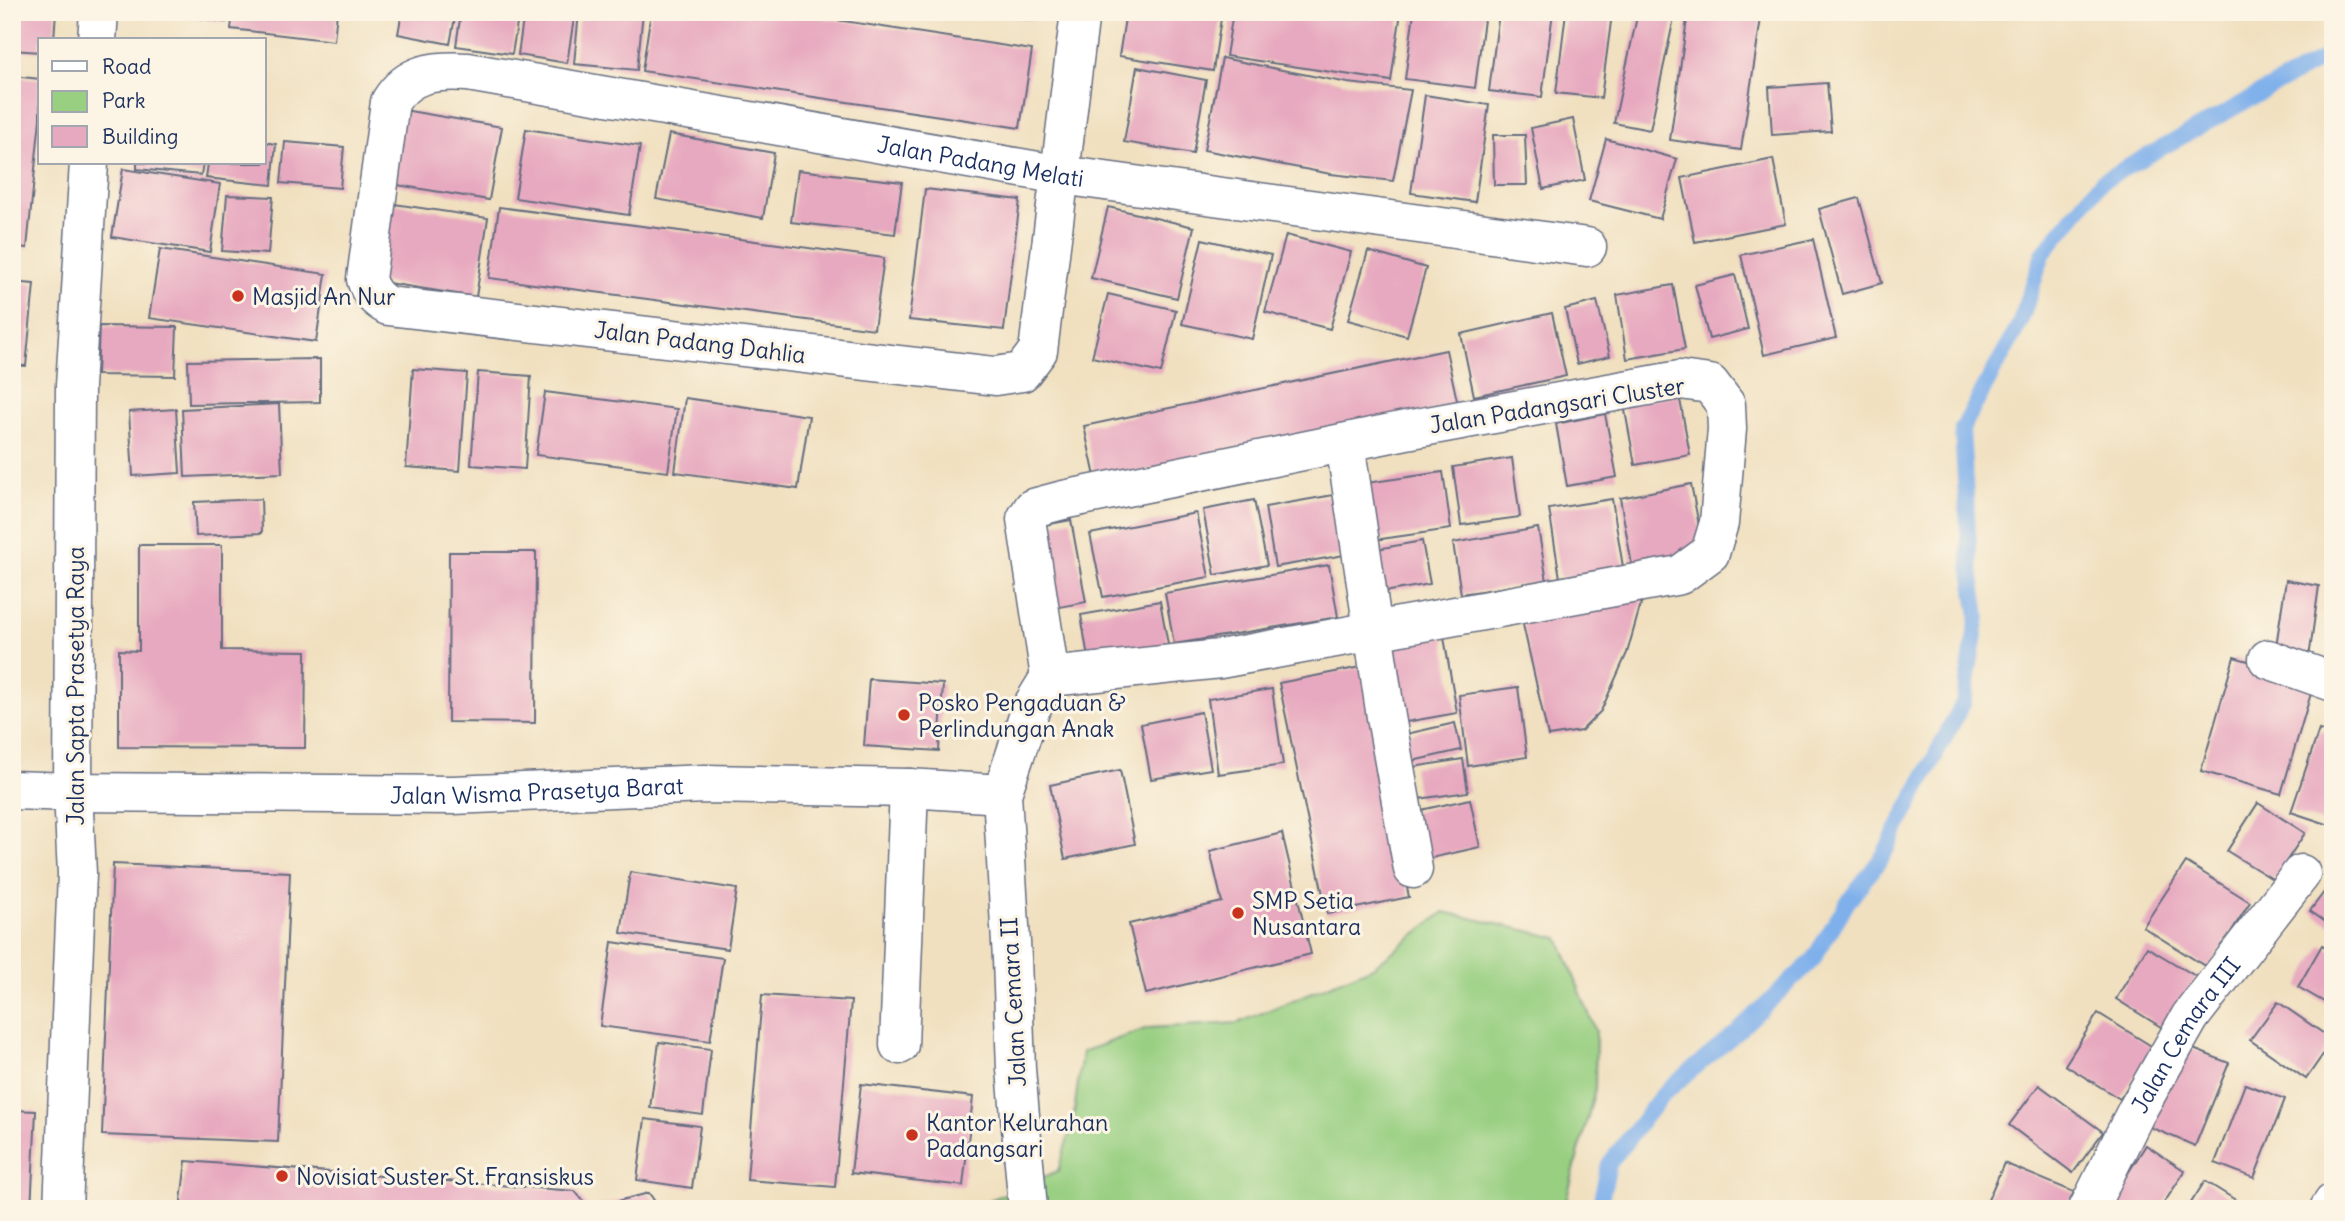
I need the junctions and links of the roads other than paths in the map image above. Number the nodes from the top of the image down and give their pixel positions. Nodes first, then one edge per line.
1 (99, 12) edge
2 (1080, 12) edge
3 (97, 38) edge
4 (390, 102) joint
5 (89, 164) edge
6 (1061, 175) junction
7 (1587, 247) dead end
8 (1345, 443) junction
9 (1374, 631) junction
10 (2268, 659) dead end
11 (1050, 677) junction
12 (2333, 682) edge
13 (909, 788) junction
14 (12, 790) edge
15 (73, 792) junction
16 (1002, 794) junction
17 (1413, 869) dead end
18 (2301, 874) dead end
19 (900, 1045) dead end
20 (2333, 1203) edge
21 (64, 1209) edge
22 (1028, 1209) edge
23 (2088, 1209) edge
24 (2329, 1209) edge

1 - 3 street
2 - 6 street, Jalan Padang Dahlia
4 - 6 street, Jalan Padang Melati
4 - 6 street, Jalan Padang Dahlia
5 - 15 street, Jalan Sapta Prasetya Raya
6 - 7 street, Jalan Padang Melati
8 - 9 street
8 - 9 street, Jalan Padangsari Cluster
8 - 11 street, Jalan Padangsari Cluster
9 - 11 street, Jalan Padangsari Cluster
9 - 17 street
10 - 12 street
11 - 16 street
13 - 15 street, Jalan Wisma Prasetya Barat
13 - 16 street, Jalan Wisma Prasetya Barat
13 - 19 street
14 - 15 street, Jalan Wisma Prasetya Barat
15 - 21 street, Jalan Sapta Prasetya Raya
16 - 22 street, Jalan Cemara II
18 - 23 street, Jalan Cemara III
20 - 24 street

